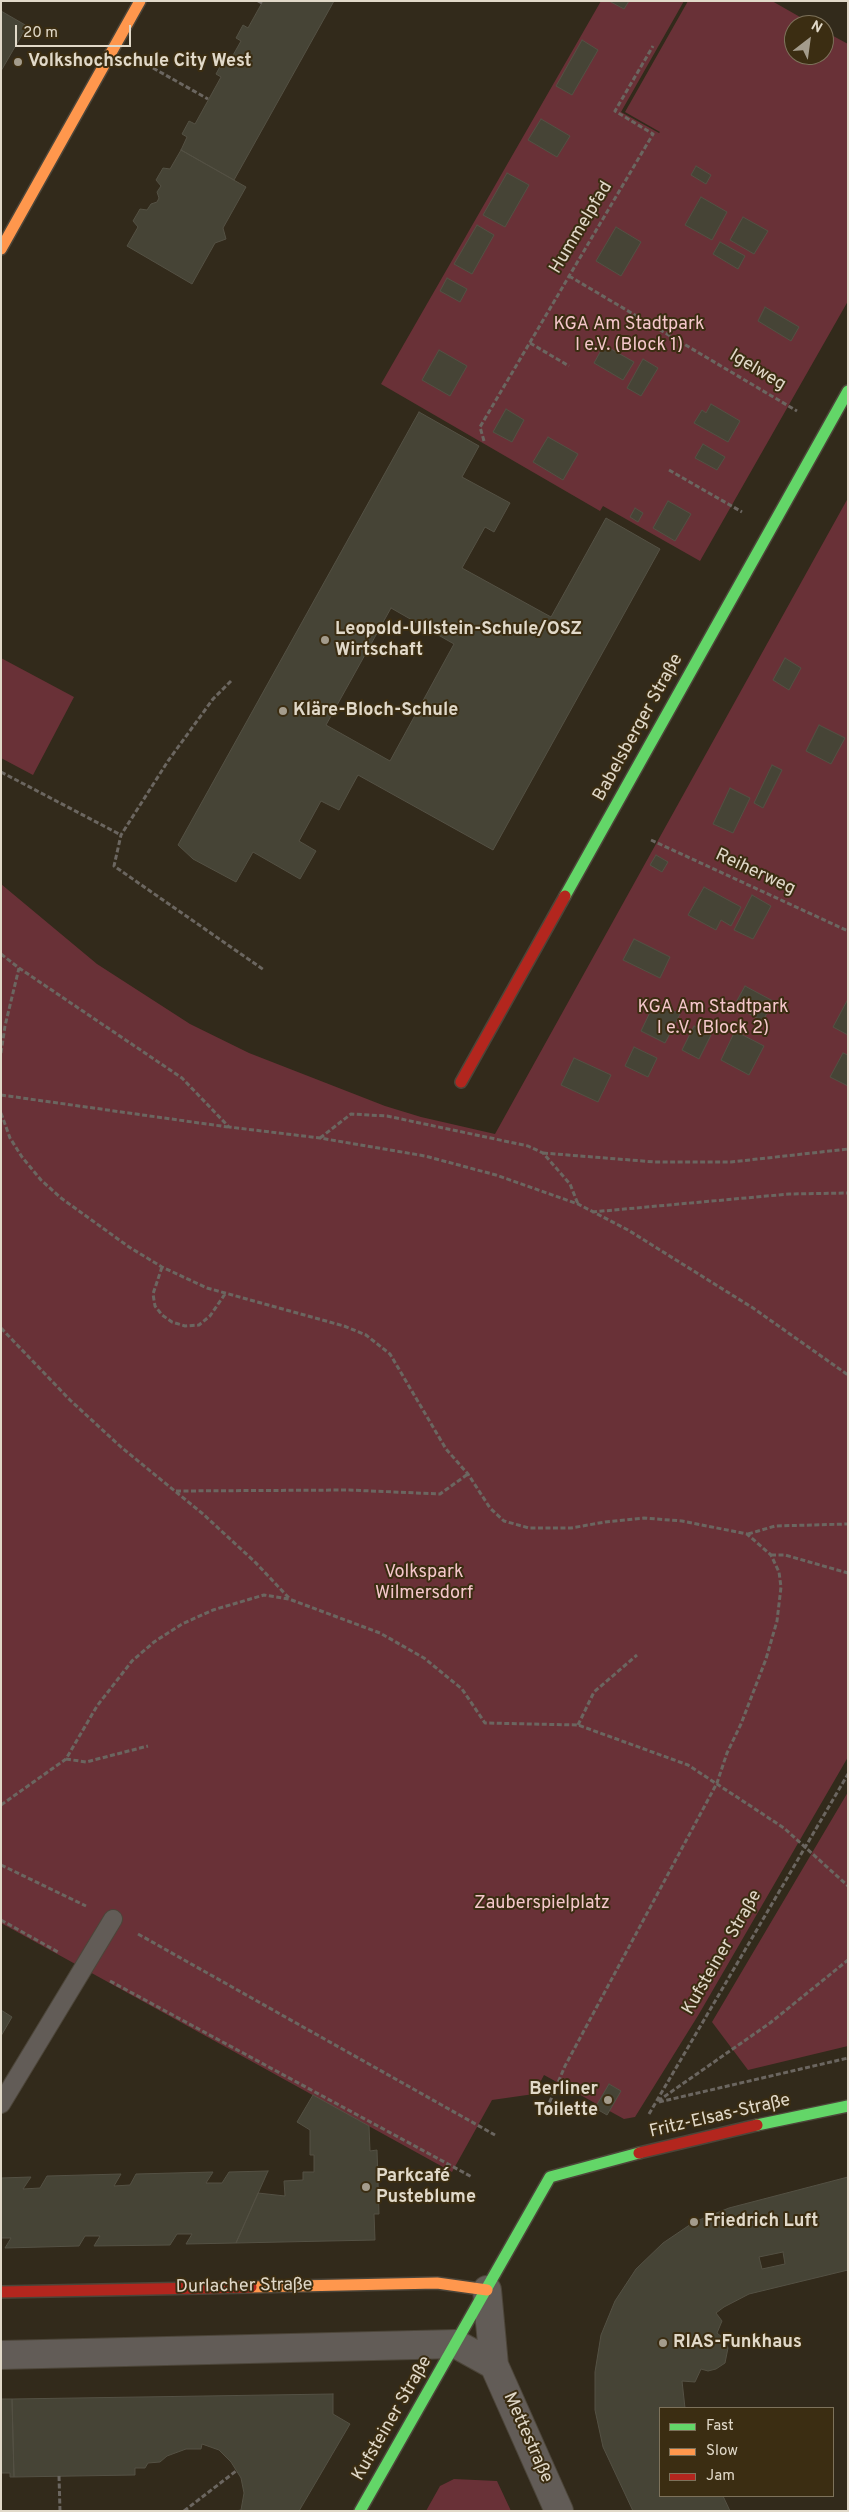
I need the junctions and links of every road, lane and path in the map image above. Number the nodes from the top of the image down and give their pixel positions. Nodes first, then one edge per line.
1 (140, 1) edge
2 (653, 46) dead end
3 (153, 68) dead end
4 (208, 99) dead end
5 (1, 249) edge
6 (569, 276) junction
7 (530, 343) junction
8 (569, 366) dead end
9 (848, 391) edge
10 (802, 414) dead end
11 (484, 440) dead end
12 (669, 470) dead end
13 (745, 514) dead end
14 (232, 681) dead end
15 (1, 772) edge
16 (121, 835) junction
17 (651, 840) dead end
18 (848, 930) edge
19 (1, 954) edge
20 (19, 968) junction
21 (264, 970) dead end
22 (1, 1053) edge
23 (461, 1082) dead end
24 (1, 1095) edge
25 (1, 1113) edge
26 (229, 1127) junction
27 (320, 1138) junction
28 (848, 1149) edge
29 (543, 1153) junction
30 (848, 1193) edge
31 (578, 1204) junction
32 (591, 1212) junction
33 (162, 1267) junction
34 (225, 1294) junction
35 (1, 1328) edge
36 (848, 1375) edge
37 (468, 1474) junction
38 (176, 1491) junction
39 (848, 1524) edge
40 (747, 1534) junction
41 (771, 1556) junction
42 (848, 1574) edge
43 (289, 1599) junction
44 (637, 1655) dead end
45 (578, 1725) junction
46 (148, 1746) dead end
47 (66, 1759) junction
48 (848, 1774) edge
49 (717, 1783) junction
50 (1, 1805) edge
51 (806, 1846) junction
52 (1, 1865) edge
53 (848, 1886) edge
54 (1, 1920) edge
55 (113, 1920) junction
56 (848, 1960) edge
57 (83, 1966) junction
58 (848, 2058) edge
59 (656, 2103) junction
60 (1, 2104) edge
61 (548, 2106) dead end
62 (848, 2106) edge
63 (495, 2135) dead end
64 (640, 2153) junction
65 (472, 2177) dead end
66 (487, 2290) junction
67 (1, 2292) edge
68 (456, 2344) junction
69 (1, 2355) edge
70 (494, 2365) junction
71 (236, 2470) dead end
72 (60, 2476) dead end
73 (60, 2511) edge
74 (184, 2511) edge
75 (360, 2511) edge
76 (559, 2511) edge

1 - 5 street
2 - 6 path, Hummelpfad
3 - 4 path
6 - 7 path, Hummelpfad
6 - 10 path, Igelweg
7 - 8 path
7 - 11 path, Hummelpfad
9 - 23 street, Babelsberger Straße
12 - 13 path
14 - 16 path
15 - 16 path
16 - 21 path
17 - 18 path, Reiherweg
19 - 20 path
20 - 22 path
20 - 26 path
24 - 26 path
25 - 33 path
26 - 27 path
27 - 29 path
27 - 31 path
28 - 29 path
29 - 31 path
30 - 32 path
31 - 32 path
32 - 36 path
33 - 34 path
33 - 34 path
34 - 37 path
35 - 38 path
37 - 38 path
37 - 40 path
38 - 43 path
39 - 40 path
40 - 41 path
41 - 42 path
41 - 49 path
43 - 45 path
43 - 47 path
44 - 45 path
45 - 49 path
46 - 47 path
47 - 50 path
48 - 51 path, Kufsteiner Straße
49 - 51 path
49 - 61 path
51 - 53 path
51 - 59 path, Kufsteiner Straße
52 - 55 path
54 - 57 path
55 - 57 lane
55 - 63 path
56 - 59 path
57 - 60 lane
57 - 65 path
58 - 59 path
59 - 64 path, Kufsteiner Straße
62 - 64 street, Fritz-Elsas-Straße
64 - 66 street, Fritz-Elsas-Straße
66 - 67 street, Durlacher Straße
66 - 68 street, Kufsteiner Straße
66 - 70 street, Mettestraße
68 - 69 street
68 - 70 street
68 - 75 street, Kufsteiner Straße
70 - 76 street, Mettestraße
71 - 74 path
72 - 73 path

